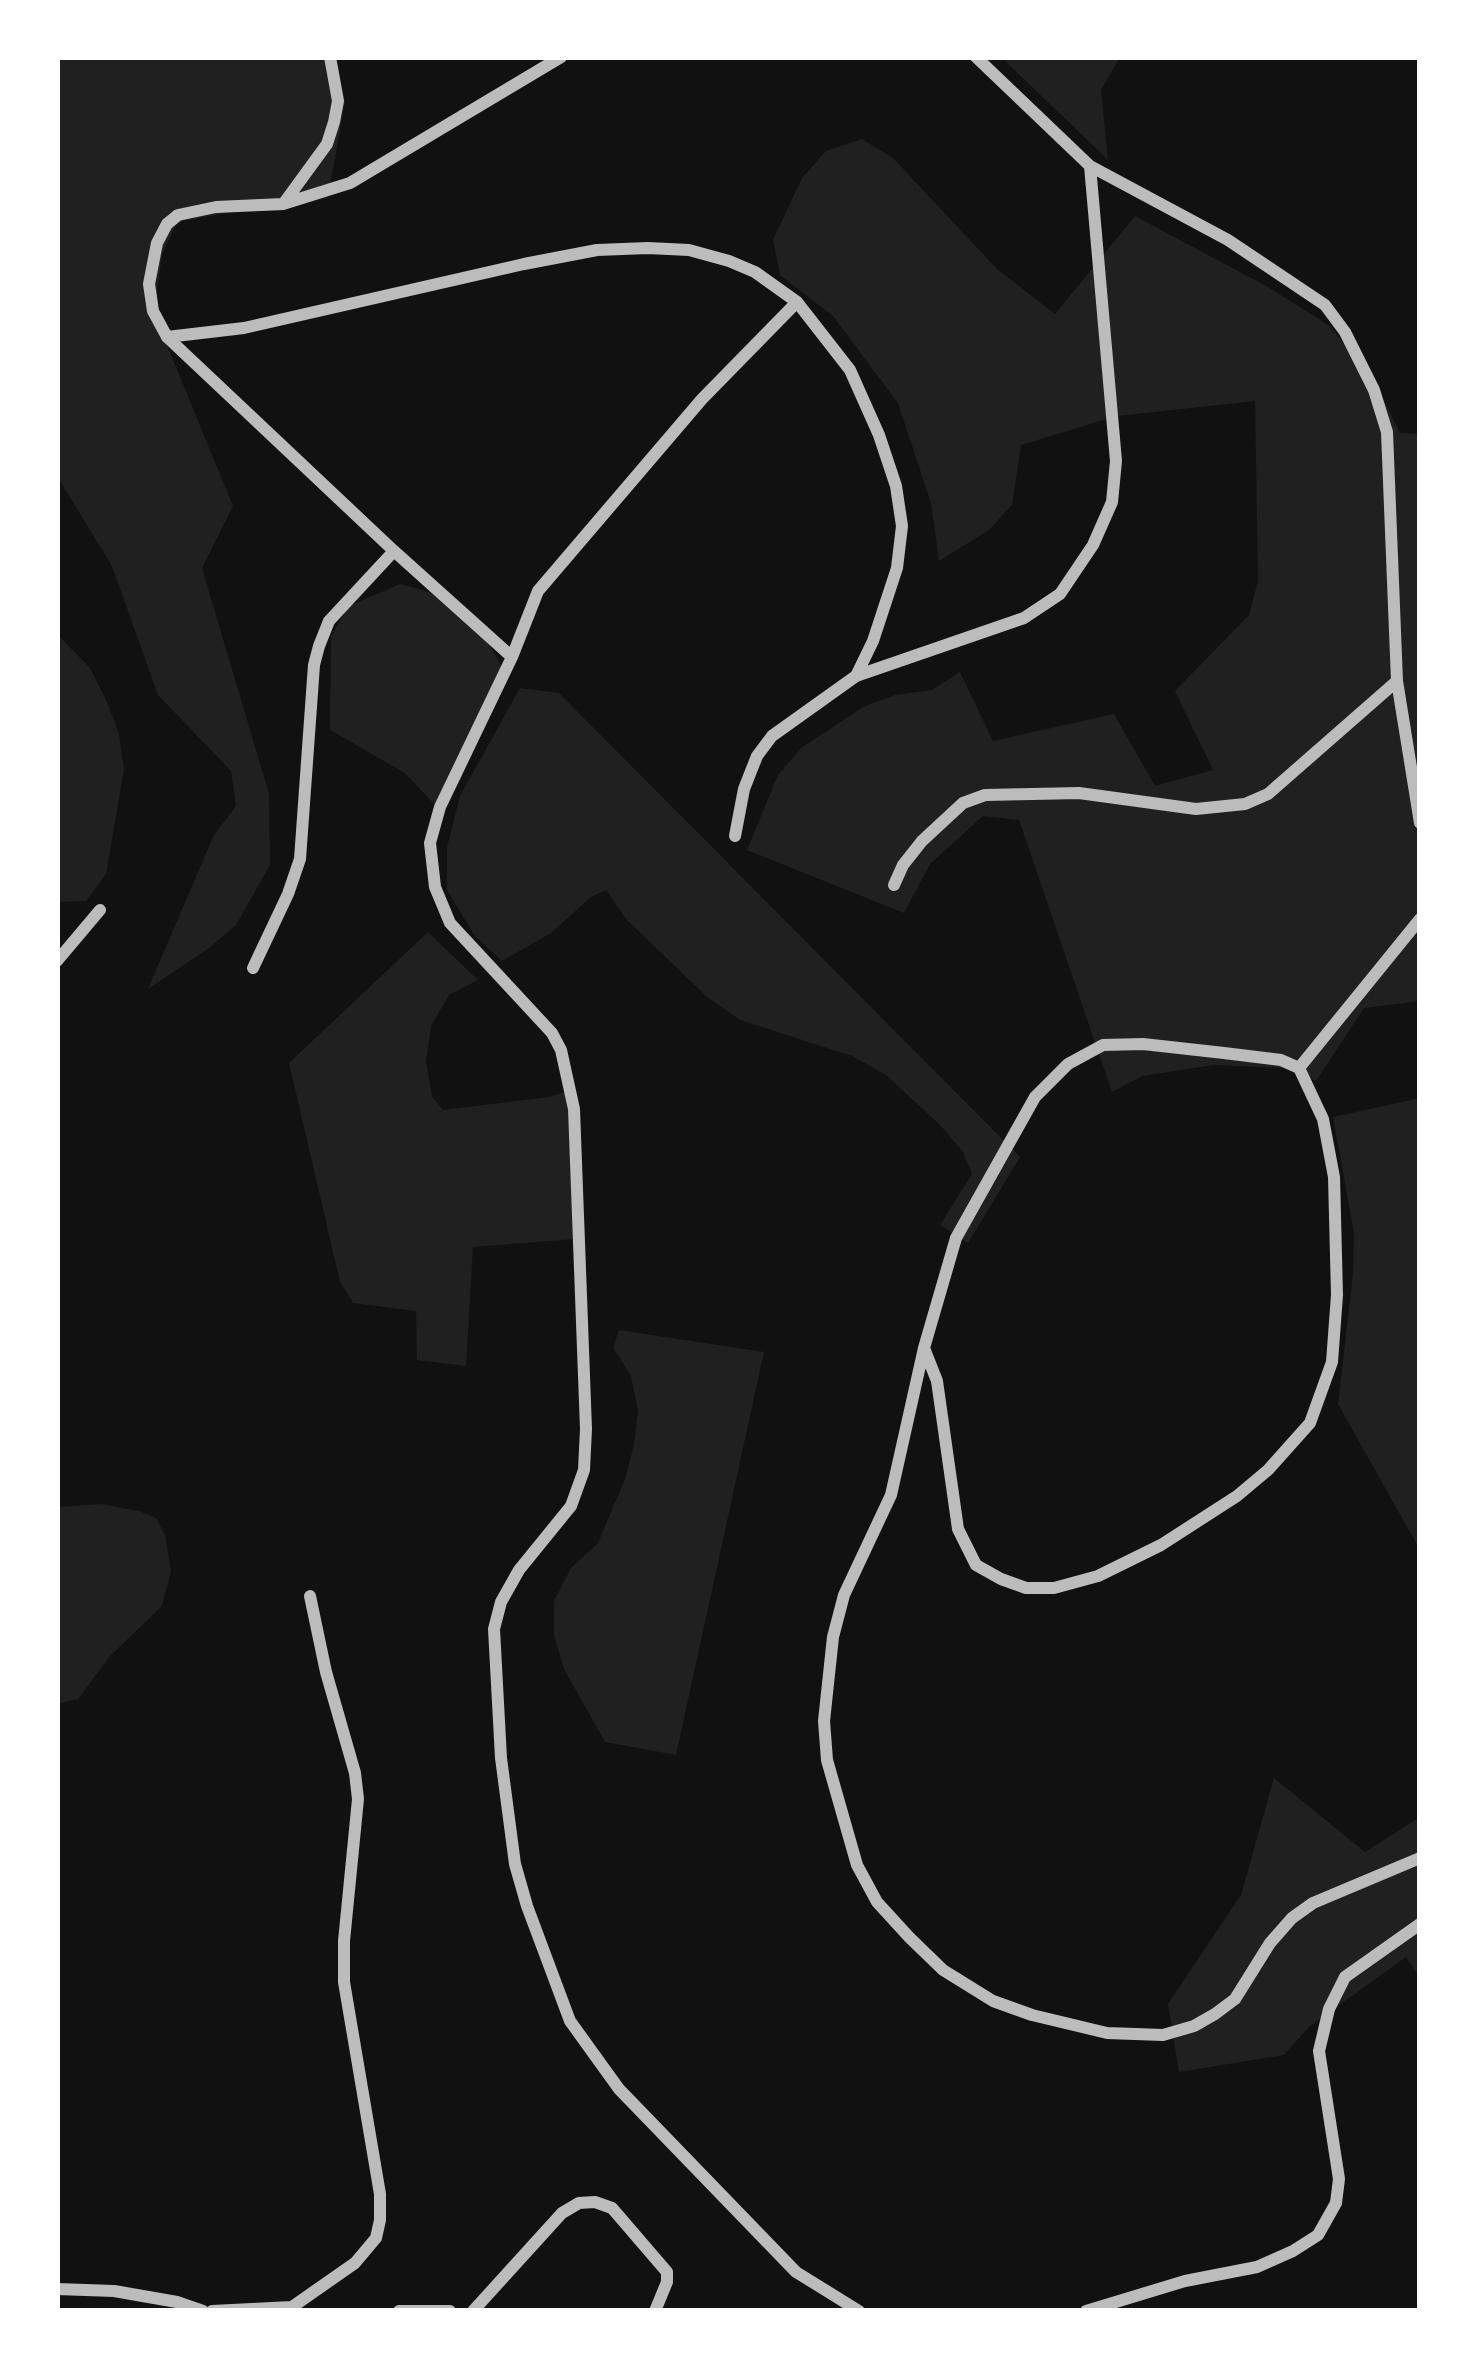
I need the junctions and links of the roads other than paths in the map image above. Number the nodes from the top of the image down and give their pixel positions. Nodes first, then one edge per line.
1 (330, 57) edge
2 (561, 57) edge
3 (976, 57) edge
4 (1090, 166) junction
5 (283, 204) junction
6 (797, 302) junction
7 (167, 337) junction
8 (394, 551) junction
9 (512, 657) junction
10 (856, 676) junction
11 (1396, 681) junction
12 (1420, 823) edge
13 (735, 836) dead end
14 (894, 885) dead end
15 (100, 910) dead end
16 (1420, 920) edge
17 (57, 961) edge
18 (253, 968) dead end
19 (1299, 1067) junction
20 (924, 1348) junction
21 (310, 1595) dead end
22 (1420, 1858) edge
23 (1420, 1924) edge
24 (57, 2289) edge
25 (203, 2311) edge
26 (212, 2311) edge
27 (399, 2311) edge
28 (449, 2311) edge
29 (473, 2311) edge
30 (655, 2311) edge
31 (859, 2311) edge
32 (1085, 2311) edge

1 - 5 street
2 - 5 street
3 - 4 street
4 - 10 street
4 - 11 street
5 - 7 street
6 - 7 street
6 - 9 street
6 - 10 street
7 - 8 street
8 - 9 street
8 - 18 street
9 - 31 street
10 - 13 street
11 - 12 street
11 - 14 street
15 - 17 street
16 - 19 street
19 - 20 street
19 - 20 street
20 - 22 street
21 - 26 street
23 - 32 street
24 - 25 street
27 - 28 street
29 - 30 street

